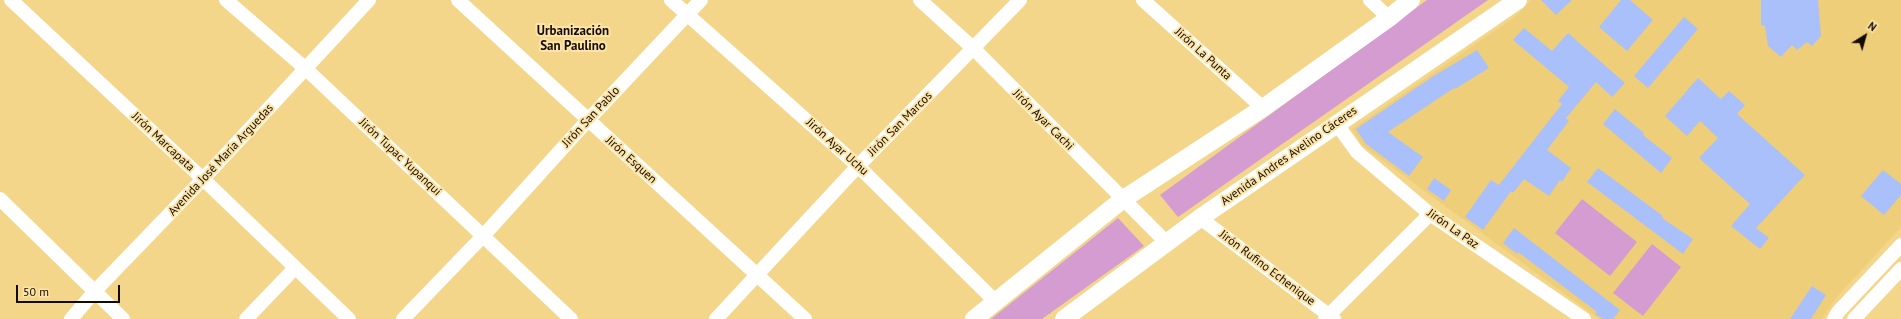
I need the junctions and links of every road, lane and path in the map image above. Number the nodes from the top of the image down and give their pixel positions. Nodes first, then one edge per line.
1 (11, 0) edge
2 (226, 0) edge
3 (369, 0) edge
4 (458, 0) edge
5 (671, 0) edge
6 (701, 0) edge
7 (920, 0) edge
8 (1020, 0) edge
9 (1143, 0) edge
10 (1370, 0) edge
11 (1411, 0) edge
12 (1518, 0) edge
13 (687, 15) junction
14 (1389, 18) junction
15 (974, 49) junction
16 (306, 69) junction
17 (1262, 108) junction
18 (588, 120) junction
19 (1336, 123) junction
20 (858, 166) junction
21 (203, 179) junction
22 (0, 199) edge
23 (1122, 200) junction
24 (1430, 214) junction
25 (1200, 218) junction
26 (484, 235) junction
27 (1166, 242) junction
28 (1901, 245) edge
29 (295, 268) junction
30 (1901, 269) edge
31 (756, 274) junction
32 (95, 291) junction
33 (996, 302) junction
34 (1840, 317) edge
35 (1329, 318) edge
36 (71, 319) edge
37 (123, 319) edge
38 (246, 319) edge
39 (349, 319) edge
40 (403, 319) edge
41 (571, 319) edge
42 (716, 319) edge
43 (805, 319) edge
44 (974, 319) edge
45 (1064, 319) edge
46 (1584, 319) edge
47 (1854, 319) edge

1 - 21 street, Jirón Marcapata
2 - 16 street, Jirón Tupac Yupanqui
3 - 16 street, Avenida José María Arguedas
4 - 18 street, Jirón Esquen
5 - 13 street, Jirón Ayar Uchu
6 - 13 street, Jirón San Pablo
7 - 15 street, Jirón Ayar Cachi
8 - 15 street, Jirón San Marcos
9 - 17 street, Jirón La Punta
10 - 14 street
11 - 14 main road
12 - 19 main road, Avenida Andres Avelino Cáceres
13 - 18 street, Jirón San Pablo
13 - 20 street, Jirón Ayar Uchu
14 - 17 main road
15 - 20 street, Jirón San Marcos
15 - 23 street, Jirón Ayar Cachi
16 - 21 street, Avenida José María Arguedas
16 - 26 street, Jirón Tupac Yupanqui
17 - 23 main road
18 - 26 street, Jirón San Pablo
18 - 31 street, Jirón Esquen
19 - 24 street, Jirón La Paz
19 - 25 main road, Avenida Andres Avelino Cáceres
20 - 31 street, Jirón San Marcos
20 - 33 street, Jirón Ayar Uchu
21 - 29 street, Jirón Marcapata
21 - 32 street, Avenida José María Arguedas
22 - 32 street
23 - 27 street, Jirón Ayar Cachi
23 - 33 main road
24 - 35 street
24 - 46 street, Jirón La Paz
25 - 27 main road, Avenida Andres Avelino Cáceres
25 - 35 street, Jirón Rufino Echenique
26 - 40 street, Jirón San Pablo
26 - 41 street, Jirón Tupac Yupanqui
27 - 45 main road, Avenida Andres Avelino Cáceres
28 - 34 street
29 - 38 street
29 - 39 street, Jirón Marcapata
30 - 47 street
31 - 42 street, Jirón San Marcos
31 - 43 street, Jirón Esquen
32 - 36 street, Avenida José María Arguedas
32 - 37 street
33 - 44 main road

